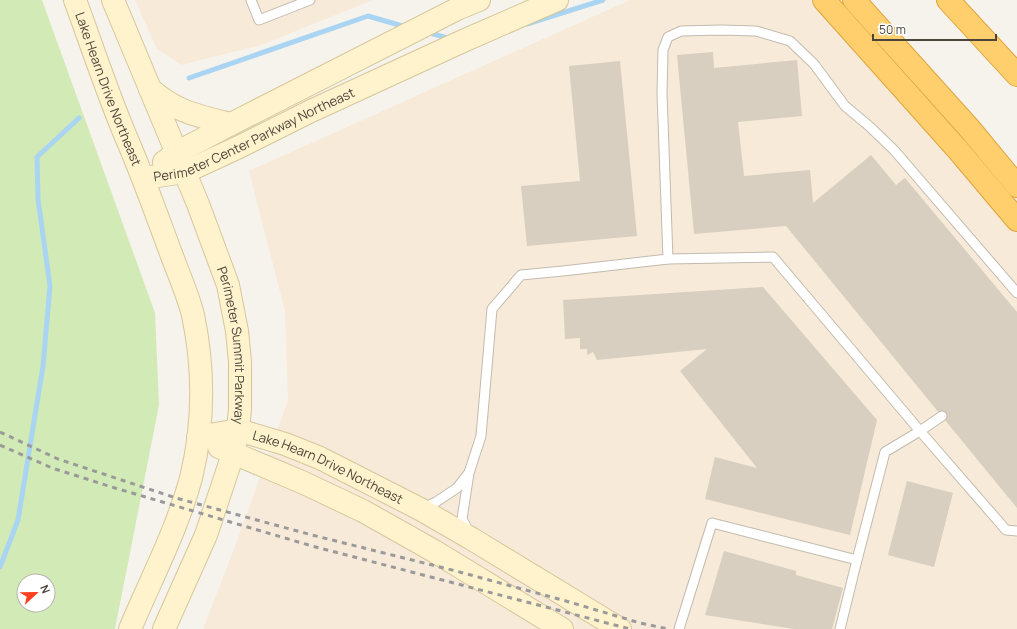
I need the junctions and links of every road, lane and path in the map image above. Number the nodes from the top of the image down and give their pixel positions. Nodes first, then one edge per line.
1 (75, 0) edge
2 (113, 0) edge
3 (251, 0) edge
4 (310, 0) edge
5 (479, 0) edge
6 (557, 0) edge
7 (824, 0) edge
8 (854, 0) edge
9 (948, 0) edge
10 (1017, 75) edge
11 (150, 88) junction
12 (231, 124) junction
13 (969, 128) junction
14 (180, 163) junction
15 (1017, 172) edge
16 (144, 178) junction
17 (1017, 186) edge
18 (1017, 220) edge
19 (668, 260) junction
20 (1017, 292) edge
21 (942, 416) dead end
22 (238, 430) junction
23 (920, 431) junction
24 (198, 437) junction
25 (233, 454) junction
26 (469, 473) junction
27 (420, 509) junction
28 (1017, 532) edge
29 (472, 539) junction
30 (857, 560) junction
31 (130, 629) edge
32 (164, 629) edge
33 (562, 629) edge
34 (620, 629) edge
35 (679, 629) edge
36 (840, 629) edge

1 - 16 main road, Lake Hearn Drive Northeast
2 - 11 main road
3 - 4 lane
5 - 12 main road, Perimeter Center Parkway Northeast
6 - 14 main road, Perimeter Center Parkway Northeast
7 - 18 highway
8 - 13 highway
9 - 10 highway
11 - 12 main road
11 - 14 main road
12 - 14 main road, Perimeter Center Parkway Northeast
13 - 15 highway
13 - 17 highway
14 - 16 main road, Perimeter Center Parkway Northeast
14 - 22 main road, Perimeter Summit Parkway
16 - 24 main road
19 - 20 lane
19 - 23 lane
19 - 26 lane
21 - 23 lane
22 - 24 main road, Lake Hearn Drive Northeast
22 - 25 main road, Perimeter Summit Parkway
22 - 27 main road, Lake Hearn Drive Northeast
23 - 28 lane
23 - 30 lane
24 - 25 main road, Lake Hearn Drive Northeast
24 - 31 main road
25 - 32 main road, Perimeter Summit Parkway
25 - 33 main road, Lake Hearn Drive Northeast
26 - 27 lane
26 - 29 lane
27 - 29 main road, Lake Hearn Drive Northeast
29 - 34 main road, Lake Hearn Drive Northeast
30 - 35 lane
30 - 36 lane

